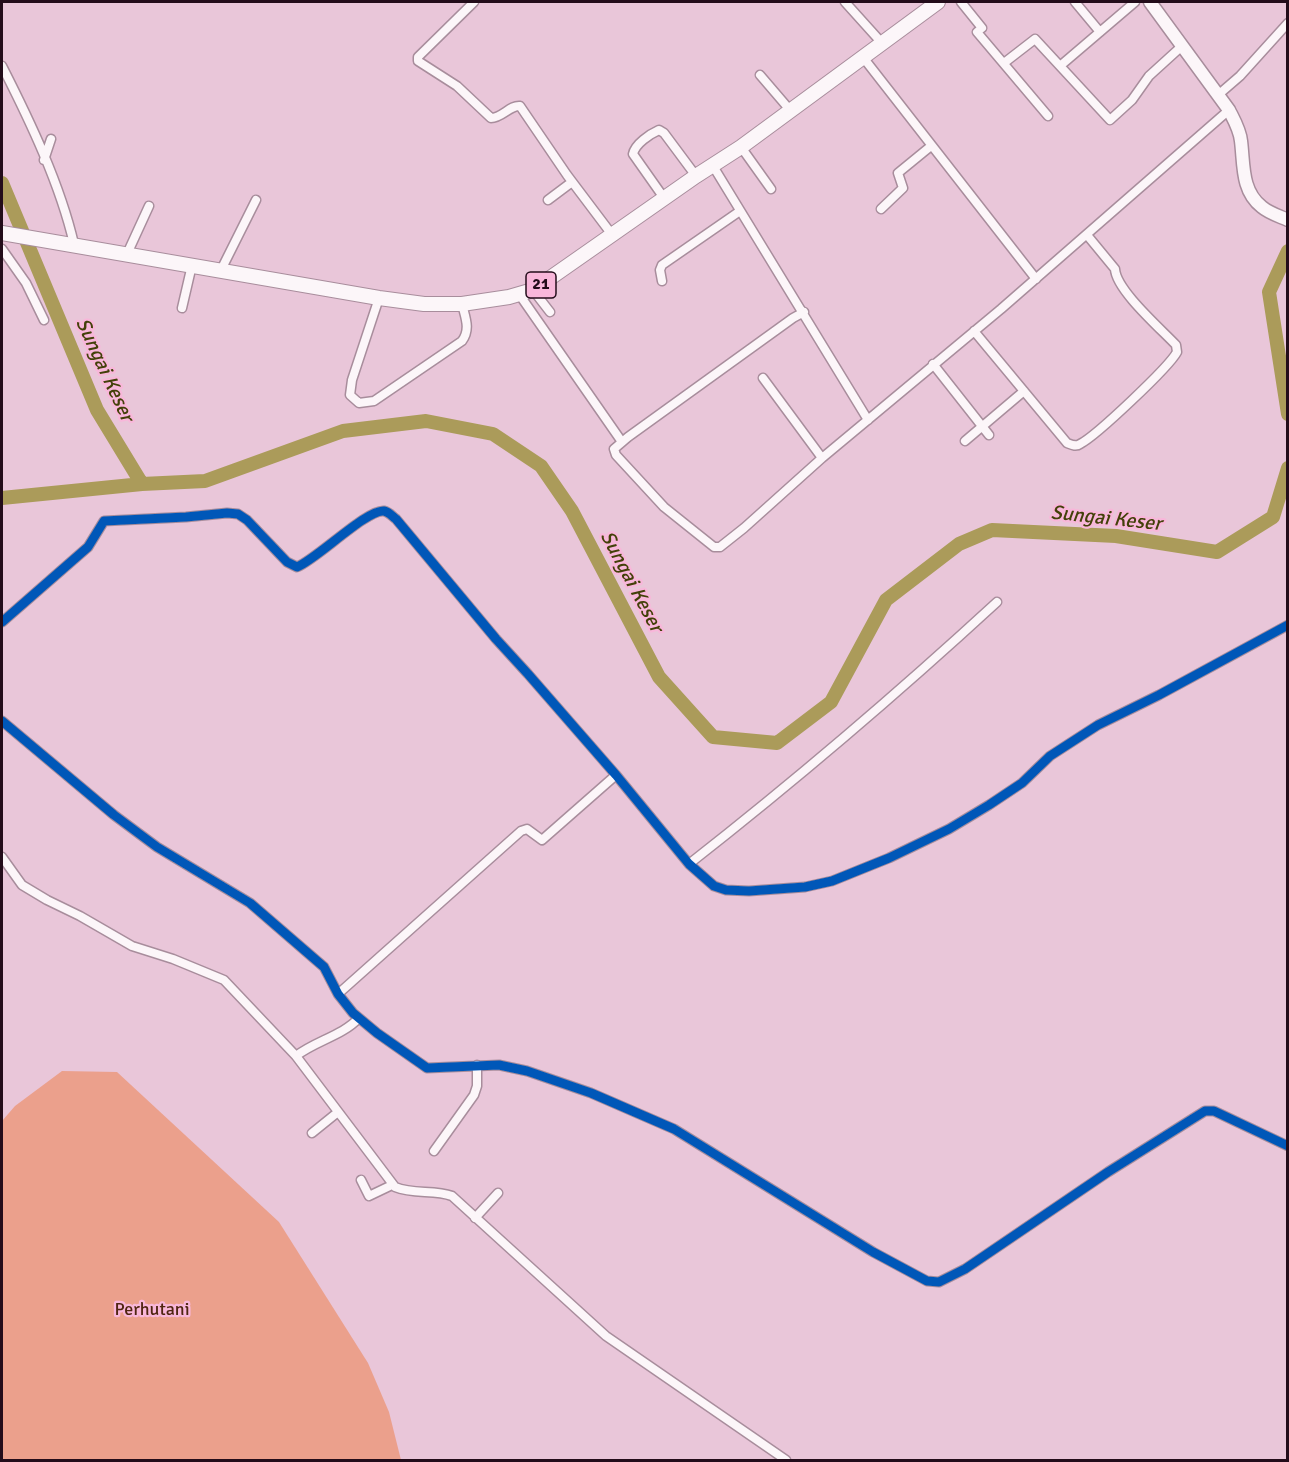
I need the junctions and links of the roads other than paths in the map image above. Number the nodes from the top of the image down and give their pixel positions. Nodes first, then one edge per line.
1 (474, 2) edge
2 (845, 2) edge
3 (938, 2) edge
4 (961, 2) edge
5 (1075, 2) edge
6 (1135, 2) edge
7 (1150, 2) edge
8 (1287, 22) edge
9 (1100, 32) junction
10 (881, 42) junction
11 (1182, 46) junction
12 (862, 56) junction
13 (1004, 63) junction
14 (2, 66) edge
15 (1060, 66) junction
16 (760, 75) dead end
17 (1218, 95) junction
18 (790, 110) junction
19 (1229, 110) junction
20 (1048, 116) dead end
21 (51, 139) dead end
22 (931, 146) junction
23 (741, 147) junction
24 (45, 160) junction
25 (713, 166) junction
26 (696, 176) junction
27 (572, 182) junction
28 (771, 189) dead end
29 (664, 198) junction
30 (256, 200) dead end
31 (548, 200) dead end
32 (149, 206) dead end
33 (881, 209) dead end
34 (740, 211) junction
35 (1284, 219) edge
36 (2, 233) edge
37 (1087, 235) junction
38 (612, 236) junction
39 (68, 243) junction
40 (2, 249) edge
41 (127, 254) junction
42 (192, 265) junction
43 (221, 270) junction
44 (1036, 279) junction
45 (662, 281) dead end
46 (533, 290) junction
47 (519, 294) junction
48 (379, 298) junction
49 (462, 304) junction
50 (182, 308) dead end
51 (550, 312) dead end
52 (804, 312) junction
53 (44, 320) dead end
54 (974, 331) junction
55 (933, 364) junction
56 (763, 378) dead end
57 (1024, 391) junction
58 (868, 420) junction
59 (982, 427) junction
60 (989, 435) dead end
61 (965, 441) dead end
62 (622, 442) junction
63 (822, 458) junction
64 (997, 602) dead end
65 (2, 622) edge
66 (1287, 625) edge
67 (2, 721) edge
68 (616, 775) junction
69 (2, 857) edge
70 (689, 864) junction
71 (340, 992) junction
72 (359, 1018) junction
73 (298, 1055) junction
74 (477, 1065) junction
75 (338, 1112) junction
76 (312, 1133) dead end
77 (1287, 1146) edge
78 (434, 1151) dead end
79 (361, 1180) dead end
80 (393, 1185) junction
81 (498, 1192) dead end
82 (475, 1218) junction
83 (786, 1461) edge

1 - 27 street
2 - 10 street
3 - 10 highway, 21
4 - 13 street
5 - 9 street
6 - 9 street
7 - 11 main road
8 - 17 street
9 - 15 street
10 - 12 highway, 21
11 - 15 street
11 - 17 main road
12 - 18 highway, 21
12 - 22 street
13 - 15 street
13 - 20 street
14 - 24 street
16 - 18 street
17 - 19 main road
18 - 23 highway, 21
19 - 35 main road
19 - 37 street
21 - 24 street
22 - 33 street
22 - 44 street
23 - 25 highway, 21
23 - 28 street
24 - 39 street
25 - 26 highway, 21
25 - 34 street
26 - 29 highway, 21
26 - 29 street
27 - 31 street
27 - 38 street
29 - 38 highway, 21
30 - 43 street
32 - 41 street
34 - 45 street
34 - 52 street
36 - 39 highway, 21
37 - 44 street
37 - 57 street
38 - 46 highway, 21
39 - 41 highway, 21
40 - 53 street
41 - 42 highway, 21
42 - 43 highway, 21
42 - 50 street
43 - 48 highway, 21
44 - 54 street
46 - 47 highway, 21
46 - 51 street
47 - 49 highway, 21
47 - 62 street
48 - 49 highway, 21
48 - 49 street
52 - 58 street
52 - 62 street
54 - 55 street
54 - 57 street
55 - 58 street
55 - 59 street
56 - 63 street
57 - 59 street
58 - 63 street
59 - 60 street
59 - 61 street
62 - 63 street
64 - 70 street
65 - 68 street
66 - 70 street
67 - 71 street
68 - 70 street
68 - 71 street
69 - 73 street
71 - 72 street
72 - 73 street
72 - 74 street
73 - 75 street
74 - 77 street
74 - 78 street
75 - 76 street
75 - 80 street
79 - 80 street
80 - 82 street
81 - 82 street
82 - 83 street

